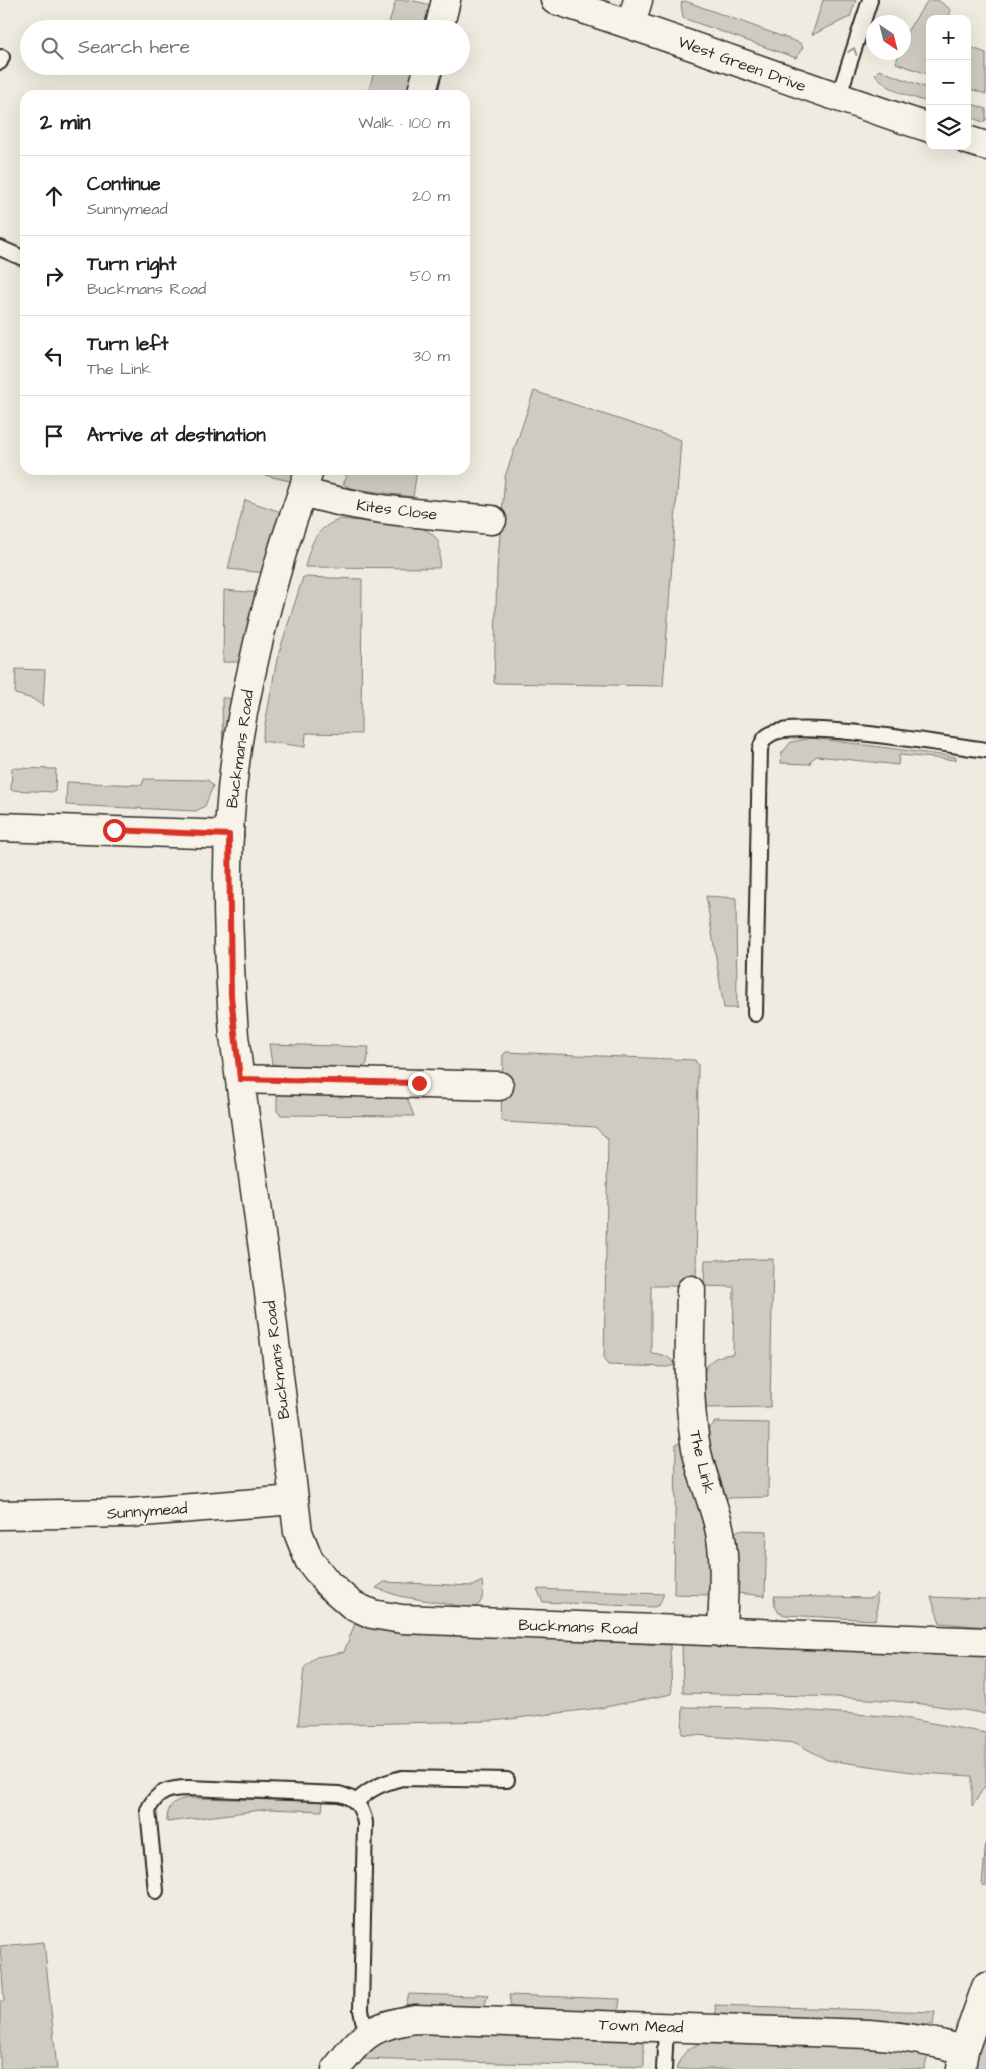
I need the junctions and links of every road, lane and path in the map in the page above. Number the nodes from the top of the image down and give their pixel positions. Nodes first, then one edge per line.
1 (446, 0) edge
2 (555, 0) edge
3 (870, 0) edge
4 (634, 12) edge
5 (441, 20) edge
6 (427, 75) edge
7 (422, 90) edge
8 (838, 98) junction
9 (926, 127) edge
10 (971, 141) edge
11 (986, 146) edge
12 (0, 248) edge
13 (20, 257) edge
14 (306, 481) edge
15 (492, 520) dead end
16 (986, 750) edge
17 (0, 826) edge
18 (229, 835) junction
19 (755, 1014) dead end
20 (240, 1079) junction
21 (499, 1086) dead end
22 (691, 1290) dead end
23 (294, 1500) junction
24 (0, 1515) edge
25 (722, 1633) junction
26 (986, 1642) edge
27 (507, 1780) dead end
28 (357, 1801) junction
29 (156, 1891) dead end
30 (986, 1987) edge
31 (666, 2027) junction
32 (371, 2031) junction
33 (962, 2060) edge
34 (336, 2069) edge
35 (664, 2069) edge

1 - 5 street
2 - 4 street, West Green Drive
8 -> 3 lane
4 - 8 street, West Green Drive
6 - 7 street
8 - 9 street, West Green Drive
10 - 11 street
12 - 13 lane
14 - 15 street, Kites Close
14 - 18 street, Buckmans Road
16 - 19 lane
17 - 18 street
18 - 20 street, Buckmans Road
20 - 21 street
20 - 23 street, Buckmans Road
22 - 25 street, The Link
23 - 24 street, Sunnymead
23 - 25 street, Buckmans Road
25 - 26 street, Buckmans Road
27 - 28 lane
28 - 29 lane
28 - 32 lane
30 - 33 street
31 - 32 street, Town Mead
31 - 33 street, Town Mead
31 - 35 lane
32 - 34 street, Town Mead

